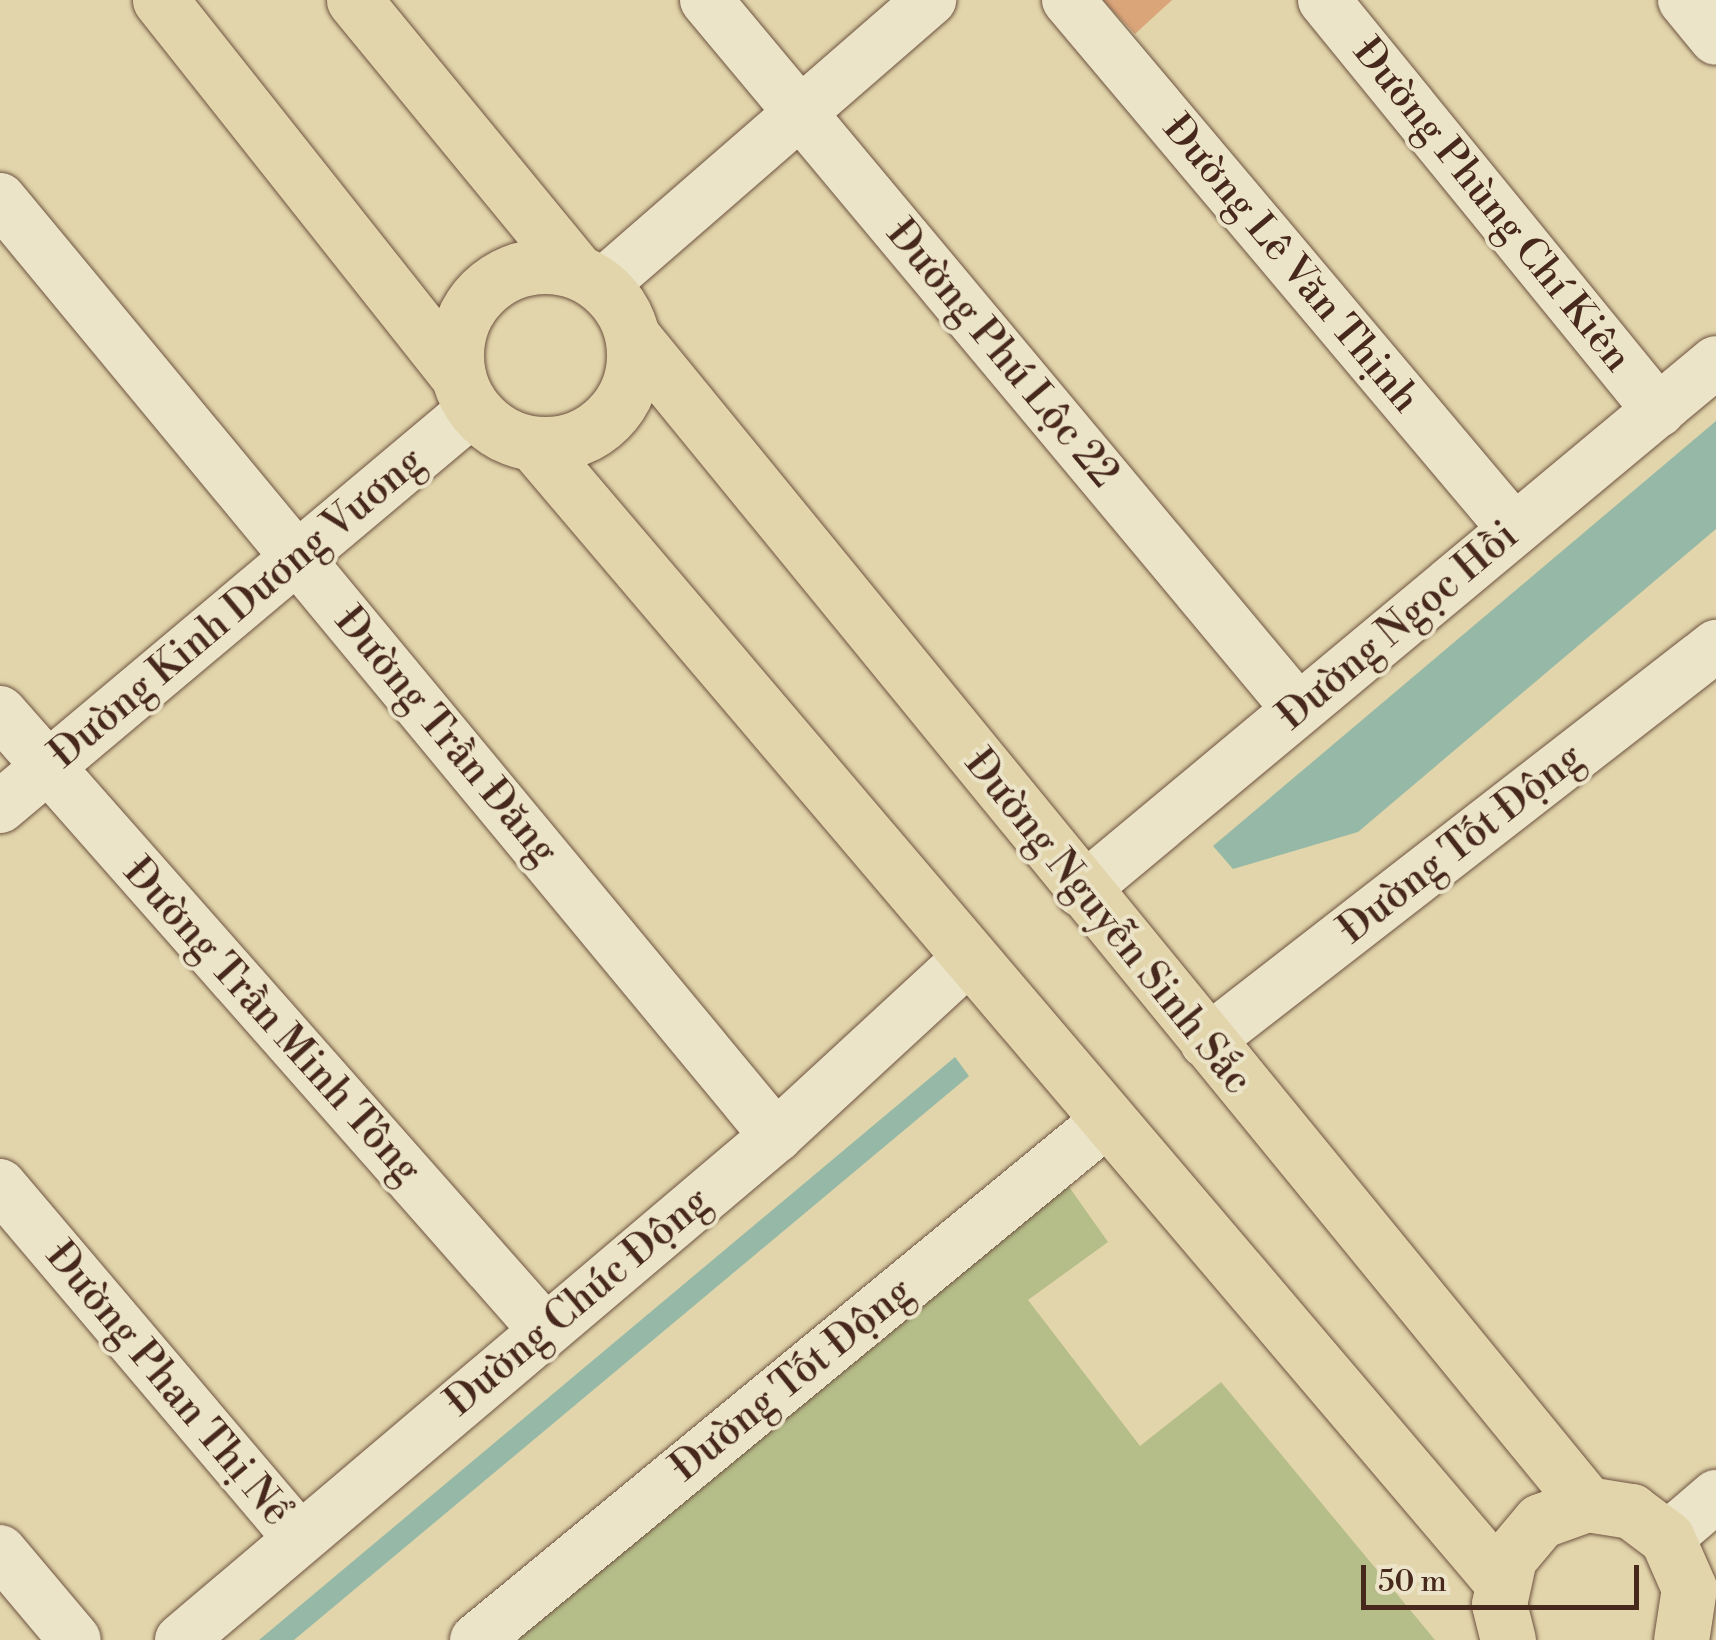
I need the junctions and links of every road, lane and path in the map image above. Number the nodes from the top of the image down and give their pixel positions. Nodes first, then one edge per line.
1 (160, 0) edge
2 (354, 0) edge
3 (706, 0) edge
4 (930, 0) edge
5 (1068, 0) edge
6 (1324, 0) edge
7 (1684, 0) edge
8 (1716, 39) edge
9 (800, 112) junction
10 (0, 199) edge
11 (589, 278) junction
12 (633, 337) junction
13 (1716, 362) edge
14 (466, 393) junction
15 (1659, 410) junction
16 (534, 444) junction
17 (1514, 529) junction
18 (300, 559) junction
19 (1716, 646) edge
20 (1298, 709) junction
21 (0, 712) edge
22 (47, 768) junction
23 (0, 806) edge
24 (1081, 891) junction
25 (970, 957) junction
26 (1206, 1042) junction
27 (1108, 1120) junction
28 (776, 1136) junction
29 (0, 1185) edge
30 (545, 1330) junction
31 (1716, 1496) edge
32 (1587, 1504) junction
33 (298, 1537) junction
34 (1667, 1538) junction
35 (0, 1551) edge
36 (1500, 1581) junction
37 (1693, 1632) edge
38 (74, 1640) edge
39 (180, 1640) edge
40 (476, 1640) edge
41 (1508, 1640) edge

1 - 14 main road
2 - 11 main road
3 - 9 street, Đường Phú Lộc 22
4 - 9 street
5 - 17 street, Đường Lê Văn Thịnh
6 - 15 street, Đường Phùng Chí Kiên
7 - 8 street
9 - 11 street
9 - 20 street, Đường Phú Lộc 22
10 - 18 street, Đường Trần Đăng
11 - 12 main road
11 - 14 main road
12 - 16 main road
12 - 24 main road, Đường Nguyễn Sinh Sắc
13 - 15 street, Đường Ngọc Hồi
14 - 16 main road
14 - 18 street, Đường Kinh Dương Vương
15 - 17 street, Đường Ngọc Hồi
16 - 25 main road
17 - 20 street, Đường Ngọc Hồi
18 - 22 street, Đường Kinh Dương Vương
18 - 28 street, Đường Trần Đăng
19 - 26 street, Đường Tốt Động
20 - 24 street, Đường Ngọc Hồi
21 - 22 street, Đường Trần Minh Tông
22 - 23 street, Đường Kinh Dương Vương
22 - 30 street, Đường Trần Minh Tông
24 - 26 main road, Đường Nguyễn Sinh Sắc
25 - 27 main road
25 - 28 street, Đường Chúc Động
26 - 32 main road, Đường Nguyễn Sinh Sắc
27 - 36 main road
27 - 40 street, Đường Tốt Động
28 - 30 street, Đường Chúc Động
29 - 33 street, Đường Phan Thị Nể
30 - 33 street, Đường Chúc Động
31 - 34 street
32 - 34 main road
32 - 36 main road
33 - 39 street, Đường Chúc Động
34 - 37 main road
35 - 38 street
36 - 41 main road

